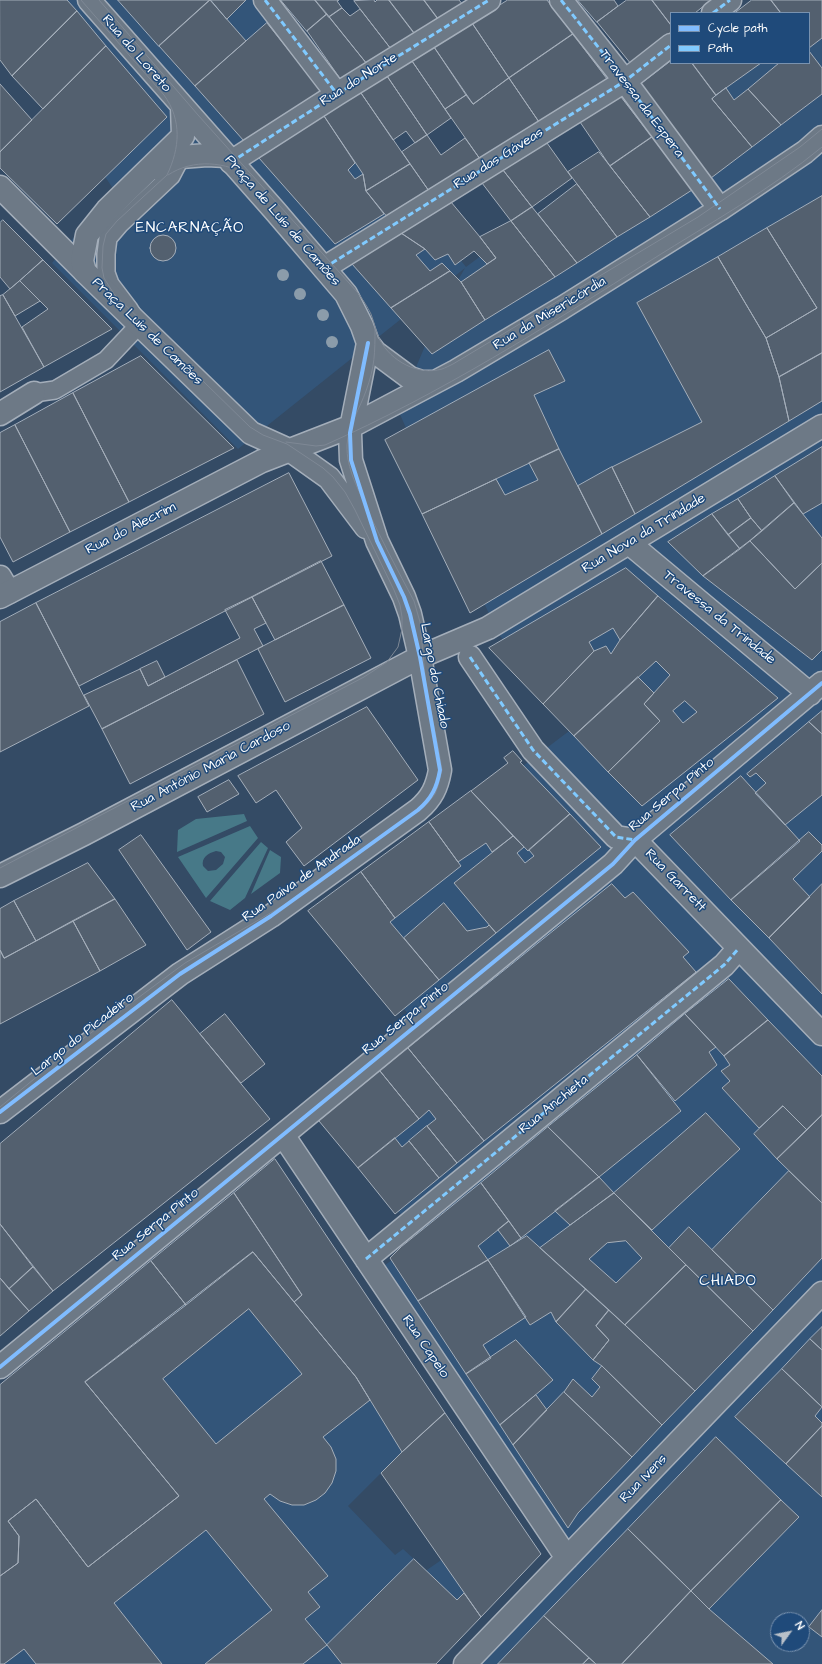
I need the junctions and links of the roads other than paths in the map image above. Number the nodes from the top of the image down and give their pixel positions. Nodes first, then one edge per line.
1 (89, 0) edge
2 (265, 0) edge
3 (489, 0) edge
4 (560, 0) edge
5 (730, 0) edge
6 (714, 12) edge
7 (670, 46) edge
8 (625, 81) junction
9 (337, 94) junction
10 (182, 108) junction
11 (183, 136) junction
12 (822, 137) edge
13 (181, 157) junction
14 (229, 159) junction
15 (149, 170) junction
16 (0, 187) edge
17 (720, 209) junction
18 (324, 268) junction
19 (85, 272) junction
20 (139, 325) junction
21 (368, 343) junction
22 (435, 382) junction
23 (34, 393) joint
24 (0, 414) edge
25 (352, 426) junction
26 (822, 426) edge
27 (291, 450) junction
28 (262, 461) joint
29 (377, 541) junction
30 (629, 543) junction
31 (3, 589) edge
32 (467, 648) junction
33 (420, 657) junction
34 (816, 689) edge
35 (432, 796) joint
36 (635, 840) junction
37 (0, 876) edge
38 (739, 948) junction
39 (180, 974) joint
40 (822, 1034) edge
41 (0, 1112) edge
42 (283, 1135) junction
43 (366, 1259) junction
44 (822, 1293) edge
45 (0, 1367) edge
46 (567, 1558) junction
47 (465, 1664) edge

1 - 10 street, Rua do Loreto
2 - 9 street
3 - 9 street, Rua do Norte
4 - 8 street, Travessa da Espera
5 - 6 street
7 - 8 street, Rua das Gáveas
8 - 17 street, Travessa da Espera
8 - 18 street, Rua das Gáveas
9 - 14 street, Rua do Norte
10 - 11 street
10 - 14 street, Praça de Luís de Camões
11 - 13 lane
11 - 15 street, Praça Luís de Camões
12 - 17 street, Rua da Misericórdia
13 - 14 street, Praça Luís de Camões
13 - 15 street, Praça Luís de Camões
13 - 20 lane
14 - 18 street, Praça de Luís de Camões
15 - 19 street, Praça Luís de Camões
16 - 19 street
17 - 22 street, Rua da Misericórdia
18 - 21 street, Praça de Luís de Camões
19 - 20 street, Praça Luís de Camões
20 - 23 lane
20 - 27 street, Praça Luís de Camões
21 - 22 street
21 - 25 street
22 - 25 street, Rua da Misericórdia
23 - 24 street
25 - 27 street, Rua da Misericórdia
25 - 29 street, Largo do Chiado
26 - 30 street, Rua Nova da Trindade
27 - 28 street, Rua da Misericórdia
27 - 29 street, Largo do Chiado
28 - 31 street, Rua do Alecrim
29 - 33 street, Largo do Chiado
30 - 32 street, Rua Nova da Trindade
30 - 34 street, Travessa da Trindade
32 - 33 street, Largo do Chiado
32 - 36 street, Rua Garrett
33 - 35 street, Largo do Chiado
33 - 37 street, Rua António Maria Cardoso
34 - 36 street, Rua Serpa Pinto
35 - 39 street, Rua Paiva de Andrada
36 - 38 street, Rua Garrett
36 - 42 street, Rua Serpa Pinto
38 - 40 street, Rua Garrett
38 - 43 street, Rua Anchieta
39 - 41 street, Largo do Picadeiro
42 - 43 street, Rua Capelo
42 - 45 street, Rua Serpa Pinto
43 - 46 street, Rua Capelo
44 - 46 street, Rua Ivens
46 - 47 street, Rua Ivens

